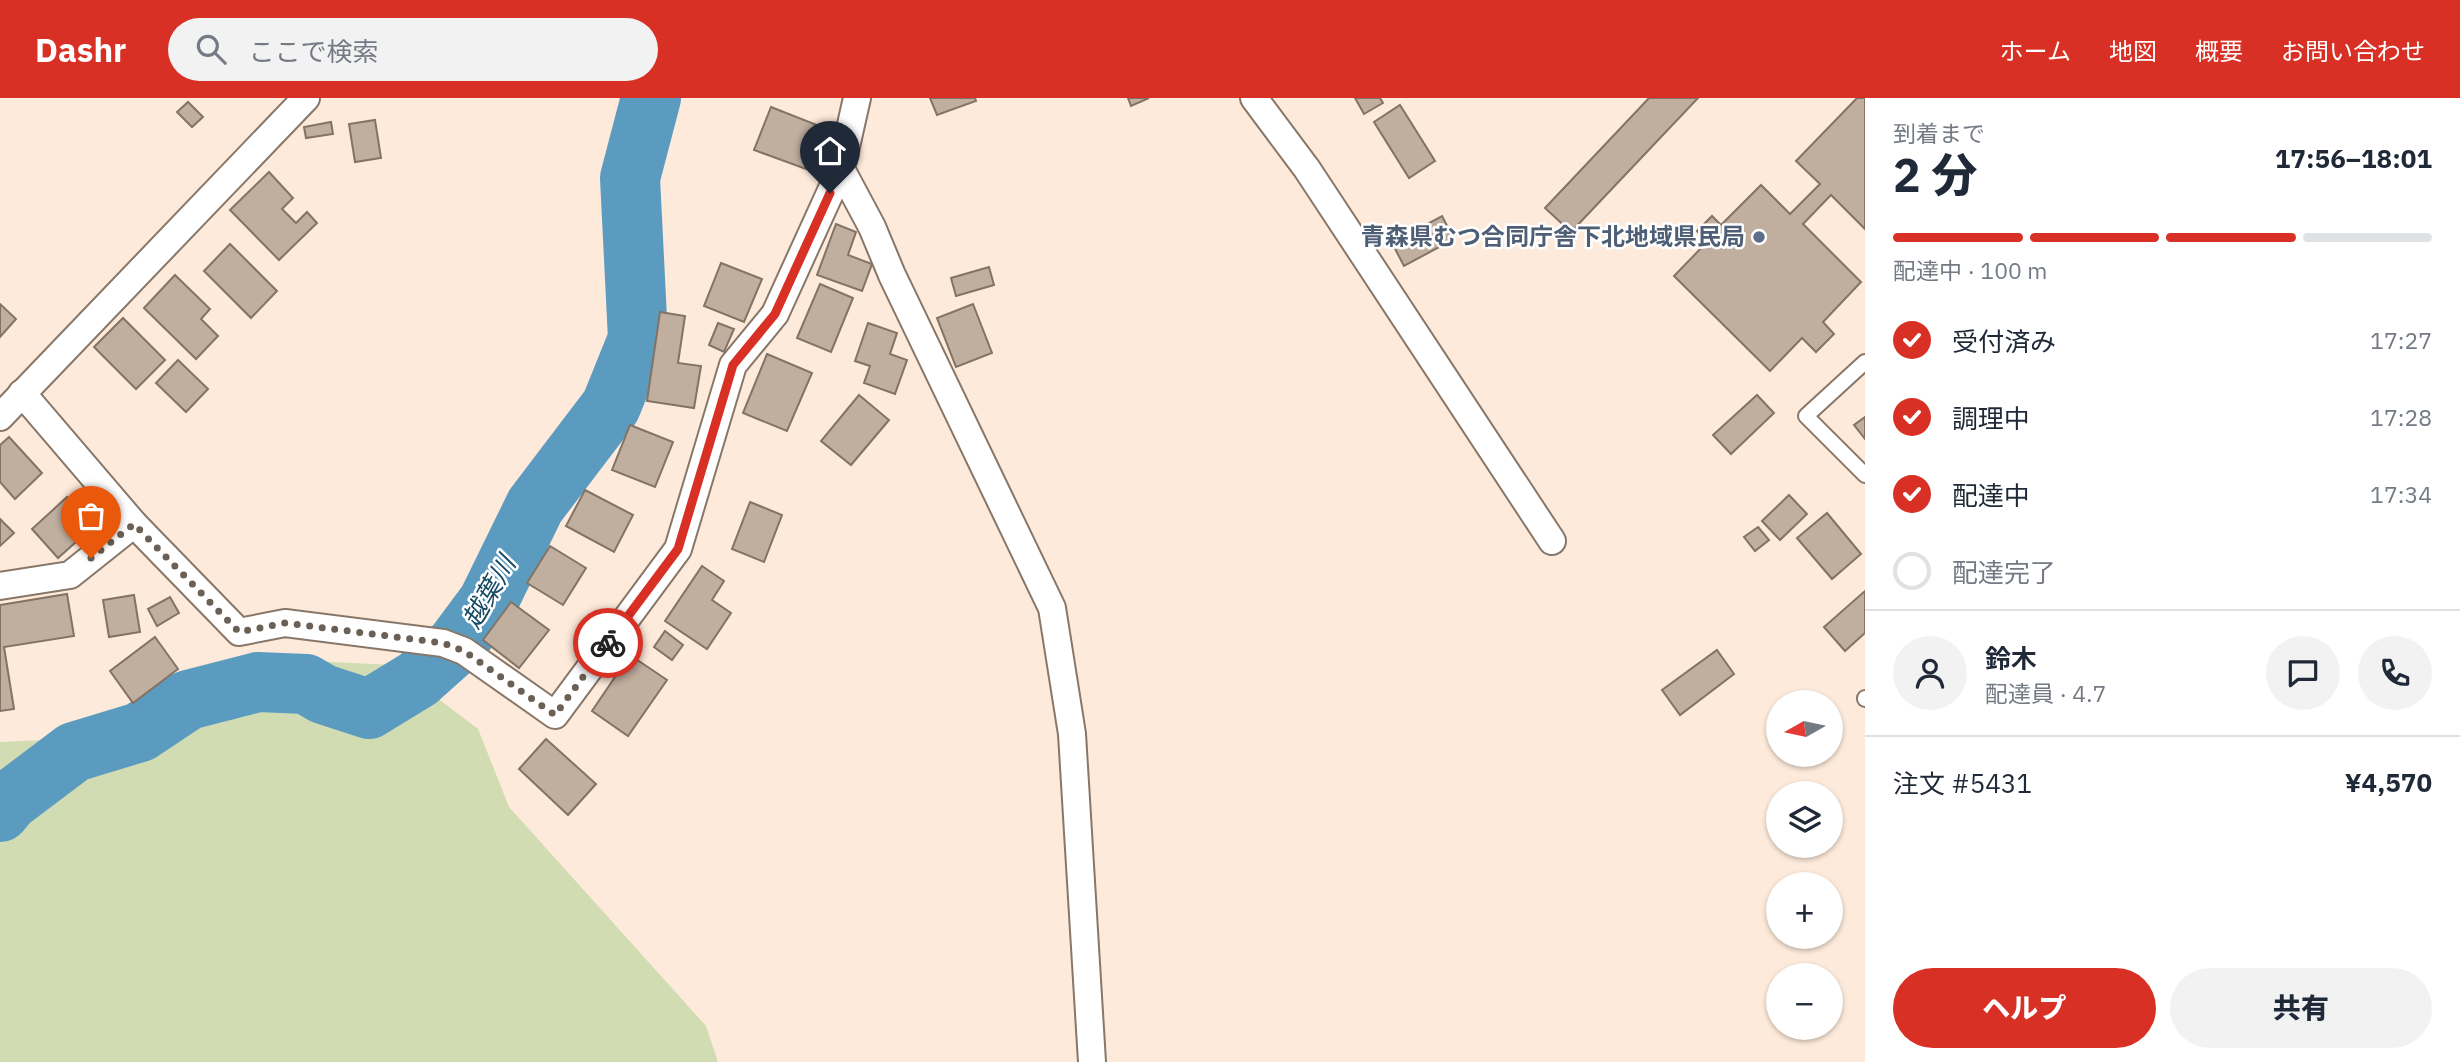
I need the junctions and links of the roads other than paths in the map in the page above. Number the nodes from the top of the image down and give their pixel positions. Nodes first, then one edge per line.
1 (306, 98) edge
2 (857, 98) edge
3 (1254, 98) edge
4 (841, 169) junction
5 (1865, 362) edge
6 (22, 393) junction
7 (0, 417) edge
8 (1865, 475) edge
9 (134, 524) junction
10 (1552, 541) dead end
11 (0, 586) edge
12 (1092, 1062) edge

1 - 6 street
2 - 4 street
3 - 10 street
4 - 9 street
4 - 12 street
5 - 8 lane
6 - 7 street
6 - 9 street
9 - 11 street

